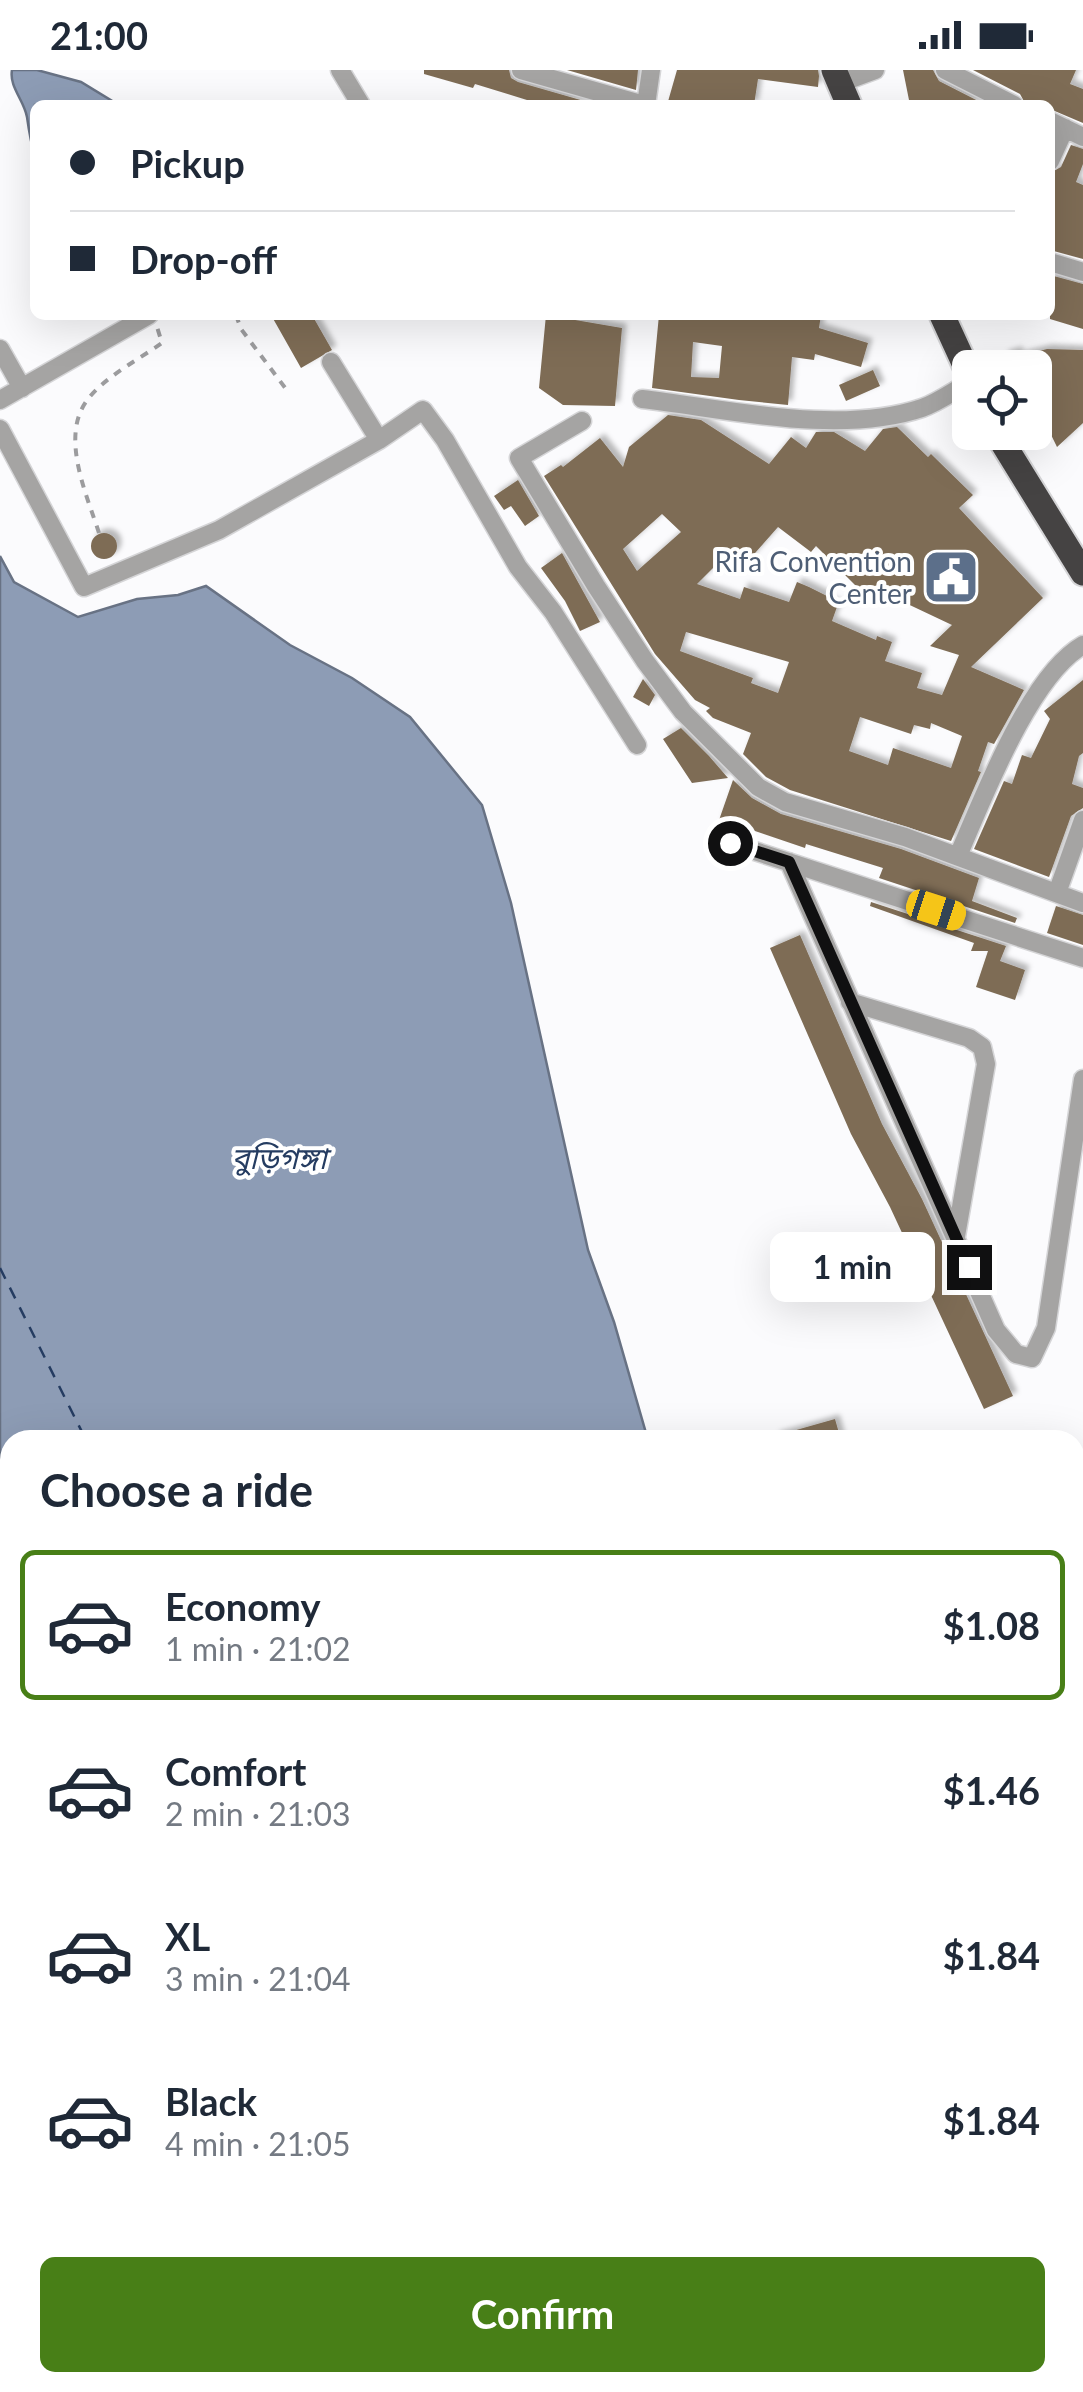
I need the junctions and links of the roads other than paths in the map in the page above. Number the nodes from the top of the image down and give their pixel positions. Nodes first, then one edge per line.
1 (340, 70) edge
2 (521, 70) edge
3 (651, 70) edge
4 (875, 70) edge
5 (945, 70) edge
6 (841, 86) edge
7 (358, 100) edge
8 (627, 100) edge
9 (646, 100) edge
10 (1004, 100) edge
11 (1058, 124) edge
12 (1083, 137) edge
13 (1055, 264) edge
14 (1083, 272) edge
15 (142, 320) edge
16 (944, 320) edge
17 (0, 349) edge
18 (957, 350) edge
19 (331, 362) dead end
20 (22, 388) junction
21 (952, 390) edge
22 (642, 399) dead end
23 (0, 400) edge
24 (582, 421) dead end
25 (0, 429) edge
26 (378, 440) junction
27 (1007, 450) edge
28 (1083, 573) edge
29 (1083, 645) edge
30 (636, 745) dead end
31 (1083, 820) edge
32 (730, 843) dead end
33 (958, 856) junction
34 (789, 862) junction
35 (1057, 893) junction
36 (1083, 903) edge
37 (1083, 958) edge
38 (850, 1002) junction
39 (1083, 1079) edge
40 (956, 1236) junction

1 - 7 street
2 - 8 street
3 - 9 street
4 - 6 street
5 - 10 street
11 - 12 street
13 - 14 street
15 - 20 street
16 - 18 highway
17 - 20 street
19 - 26 street
20 - 23 street
21 - 22 street
24 - 33 street
25 - 26 street
26 - 30 street
27 - 28 highway
29 - 33 street
31 - 35 street
32 - 34 street
33 - 35 street
34 - 37 street
34 - 38 street
35 - 36 street
38 - 40 street
38 - 40 street
39 - 40 street

